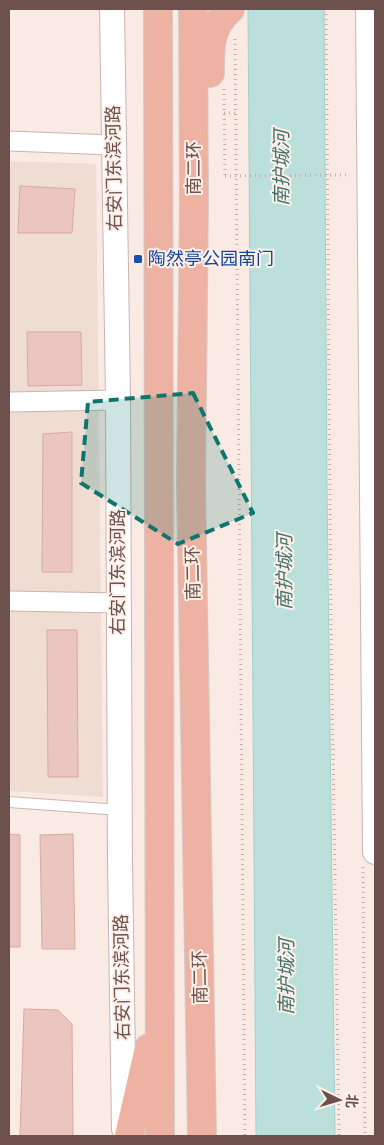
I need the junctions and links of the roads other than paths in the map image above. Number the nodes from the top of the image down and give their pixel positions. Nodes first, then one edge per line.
1 (112, 9) edge
2 (158, 9) edge
3 (193, 9) edge
4 (230, 9) edge
5 (368, 9) edge
6 (9, 141) edge
7 (113, 145) junction
8 (194, 202) junction
9 (118, 400) junction
10 (9, 402) edge
11 (9, 601) edge
12 (118, 603) junction
13 (9, 802) edge
14 (120, 810) junction
15 (375, 852) edge
16 (160, 998) junction
17 (124, 1136) edge
18 (129, 1136) edge
19 (160, 1136) edge
20 (202, 1136) edge

1 - 7 street, 右安门东滨河路
2 - 16 highway, 南二环
3 - 8 highway, 南二环
4 - 8 highway
5 - 15 street
6 - 7 street
7 - 9 street, 右安门东滨河路
8 - 20 highway, 南二环
9 - 10 street
9 - 12 street, 右安门东滨河路
11 - 12 street
12 - 14 street, 右安门东滨河路
13 - 14 lane
14 - 17 street, 右安门东滨河路
16 - 18 highway
16 - 19 highway, 南二环

